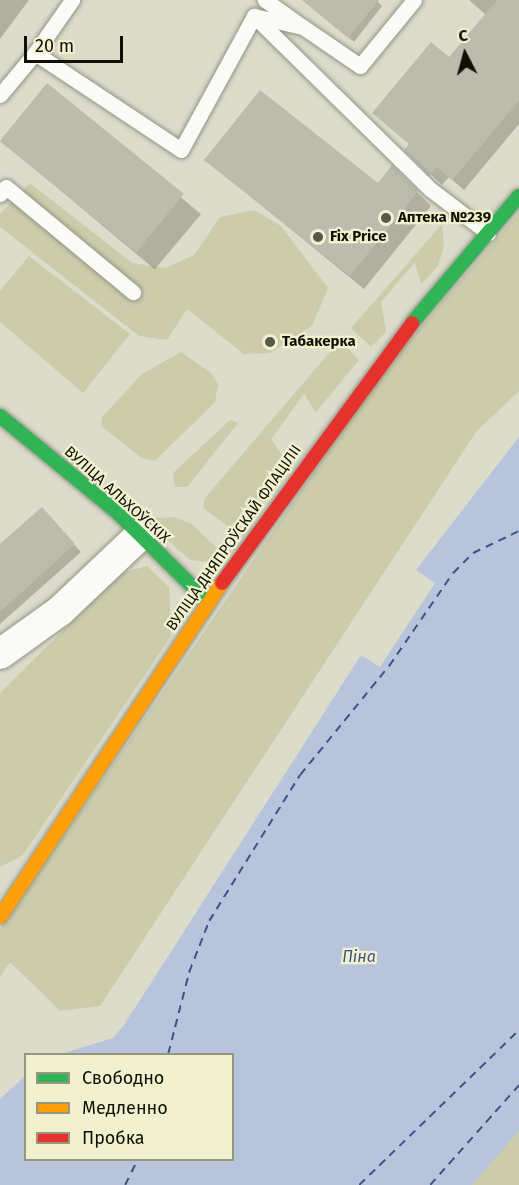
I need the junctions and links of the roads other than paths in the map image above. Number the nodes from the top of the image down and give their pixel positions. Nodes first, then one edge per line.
1 (72, 0) edge
2 (265, 0) edge
3 (414, 0) edge
4 (254, 16) junction
5 (303, 27) junction
6 (35, 53) junction
7 (0, 95) edge
8 (2, 187) edge
9 (519, 196) edge
10 (488, 233) junction
11 (133, 292) dead end
12 (0, 416) edge
13 (140, 535) junction
14 (208, 602) junction
15 (0, 654) edge
16 (0, 916) edge

1 - 6 lane
2 - 5 lane
3 - 5 lane
4 - 5 lane
4 - 6 lane
4 - 10 lane
6 - 7 lane
8 - 11 lane
9 - 10 street, ВУЛІЦА ДНЯПРОЎСКАЙ ФЛАЦІЛІІ
10 - 14 street, ВУЛІЦА ДНЯПРОЎСКАЙ ФЛАЦІЛІІ
12 - 13 street, ВУЛІЦА АЛЬХОЎСКІХ
13 - 14 street, ВУЛІЦА АЛЬХОЎСКІХ
13 - 15 street
14 - 16 street, ВУЛІЦА ДНЯПРОЎСКАЙ ФЛАЦІЛІІ

